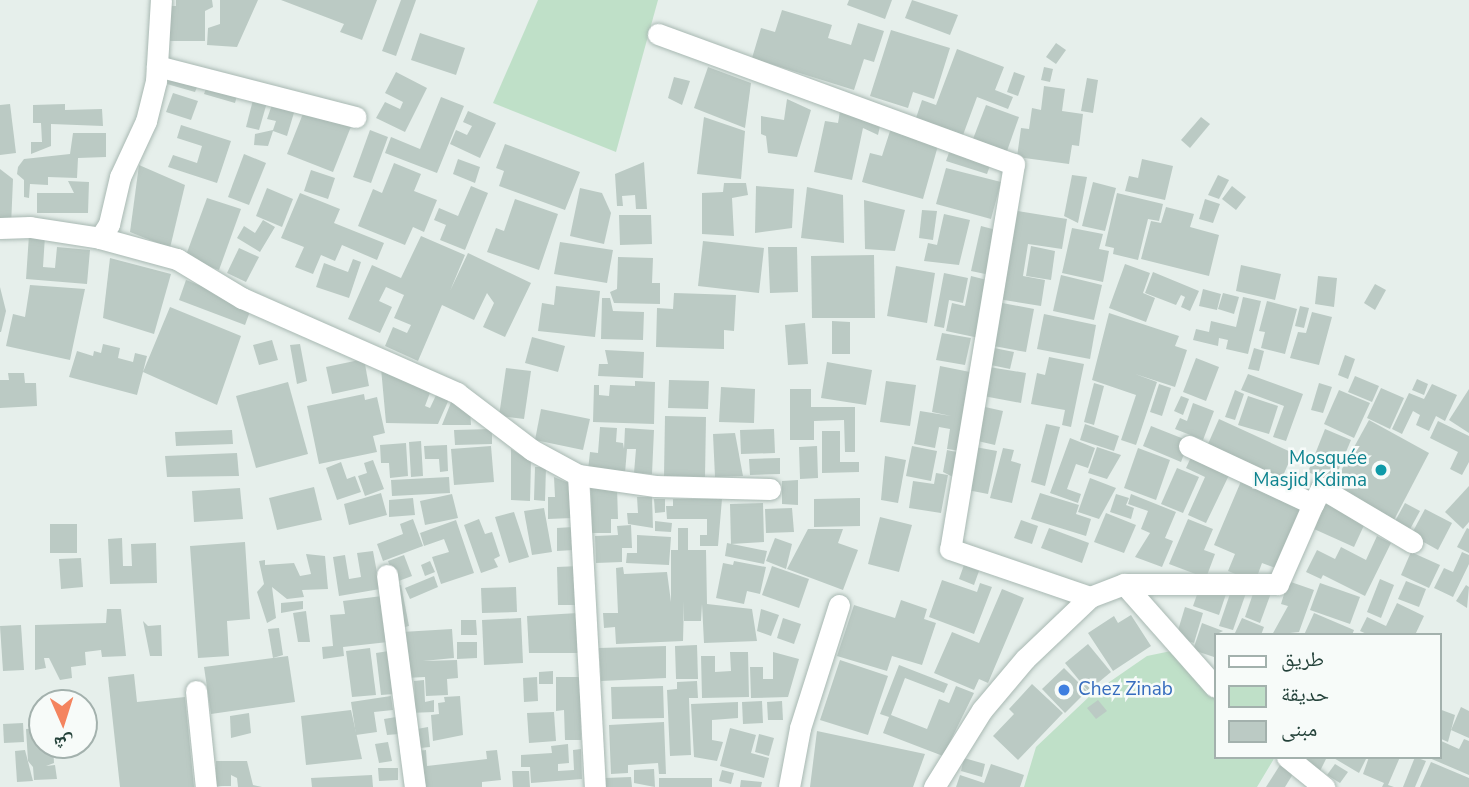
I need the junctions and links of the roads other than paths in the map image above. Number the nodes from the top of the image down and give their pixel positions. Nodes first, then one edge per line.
1 (161, 0) edge
2 (658, 34) dead end
3 (157, 66) junction
4 (356, 117) dead end
5 (0, 228) edge
6 (100, 238) junction
7 (1189, 446) dead end
8 (578, 475) junction
9 (771, 489) dead end
10 (1313, 504) junction
11 (1412, 542) dead end
12 (387, 575) dead end
13 (1124, 584) junction
14 (1090, 597) junction
15 (839, 605) dead end
16 (1214, 686) edge
17 (196, 691) dead end
18 (1289, 759) edge
19 (206, 787) edge
20 (415, 787) edge
21 (595, 787) edge
22 (789, 787) edge
23 (934, 787) edge
24 (1324, 787) edge

1 - 3 street
2 - 14 street
3 - 4 street
3 - 6 street
5 - 6 street
6 - 8 street
7 - 10 street
8 - 9 street
8 - 21 street
10 - 11 street
10 - 13 street
12 - 20 street
13 - 14 street
13 - 16 street
14 - 23 street
15 - 22 street
17 - 19 street
18 - 24 street

